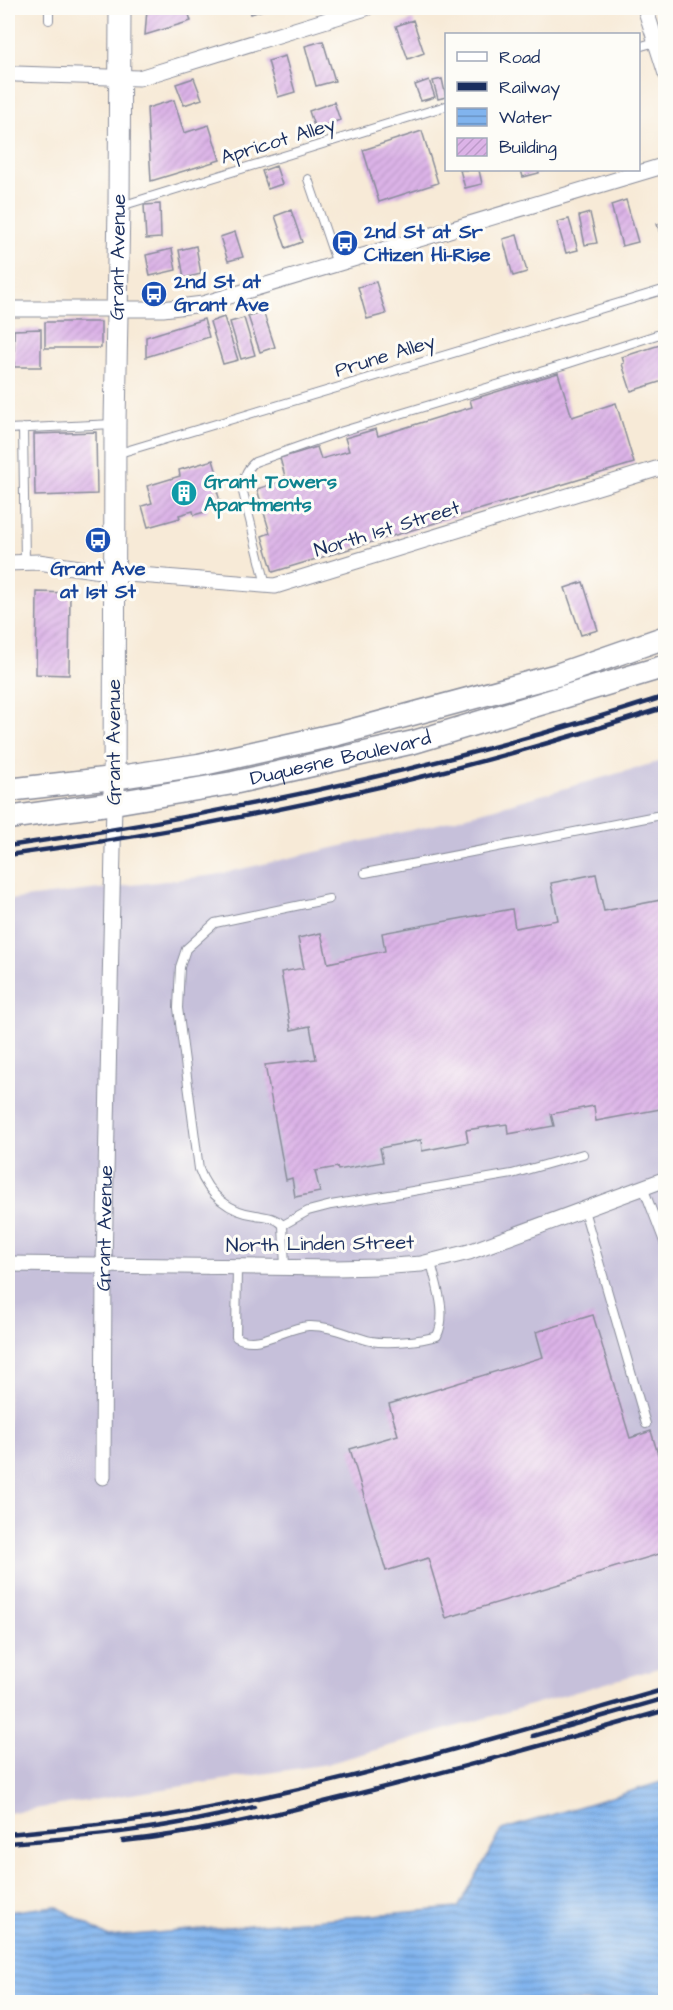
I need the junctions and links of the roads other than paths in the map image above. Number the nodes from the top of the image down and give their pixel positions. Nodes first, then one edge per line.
1 (49, 8) edge
2 (120, 8) edge
3 (366, 8) edge
4 (645, 8) edge
5 (49, 20) dead end
6 (661, 41) edge
7 (640, 47) edge
8 (12, 74) edge
9 (666, 74) edge
10 (119, 76) junction
11 (445, 107) edge
12 (666, 165) edge
13 (308, 179) dead end
14 (119, 207) junction
15 (337, 264) junction
16 (666, 289) edge
17 (8, 309) edge
18 (118, 309) junction
19 (666, 332) edge
20 (115, 423) junction
21 (23, 428) junction
22 (8, 429) edge
23 (115, 455) junction
24 (666, 466) edge
25 (25, 562) junction
26 (8, 563) edge
27 (115, 573) junction
28 (266, 585) junction
29 (664, 640) edge
30 (666, 666) edge
31 (113, 778) junction
32 (8, 790) edge
33 (114, 803) junction
34 (666, 814) edge
35 (8, 818) edge
36 (365, 873) dead end
37 (329, 898) dead end
38 (584, 1154) dead end
39 (666, 1179) edge
40 (643, 1187) junction
41 (584, 1210) junction
42 (283, 1225) junction
43 (666, 1247) edge
44 (431, 1262) junction
45 (8, 1264) edge
46 (104, 1265) junction
47 (237, 1267) junction
48 (285, 1267) junction
49 (646, 1424) dead end
50 (103, 1477) dead end

1 - 5 lane
2 - 10 street, Grant Avenue
3 - 10 street
4 - 6 street
6 - 7 lane
6 - 9 street
8 - 10 street
10 - 14 street, Grant Avenue
11 - 14 lane, Apricot Alley
12 - 15 street
13 - 15 lane
14 - 18 street, Grant Avenue
15 - 18 street
16 - 23 lane, Prune Alley
17 - 18 street
18 - 20 street, Grant Avenue
19 - 28 lane
20 - 21 lane
20 - 23 street, Grant Avenue
21 - 22 lane
21 - 25 lane
23 - 27 street, Grant Avenue
24 - 28 street, North 1st Street
25 - 26 street, North 1st Street
25 - 27 street, North 1st Street
27 - 28 street, North 1st Street
27 - 31 street, Grant Avenue
29 - 31 main road, Duquesne Boulevard
30 - 33 main road, Duquesne Boulevard
31 - 32 main road, Duquesne Boulevard
31 - 33 street, Grant Avenue
33 - 35 main road, Duquesne Boulevard
33 - 46 street, Grant Avenue
34 - 36 lane
37 - 42 lane
38 - 42 lane
39 - 40 street, North Linden Street
40 - 41 street, North Linden Street
40 - 43 lane
41 - 44 street, North Linden Street
41 - 49 lane
42 - 48 lane
44 - 47 lane
44 - 48 street, North Linden Street
45 - 46 street, North Linden Street
46 - 47 street, North Linden Street
46 - 50 street, Grant Avenue
47 - 48 street, North Linden Street

